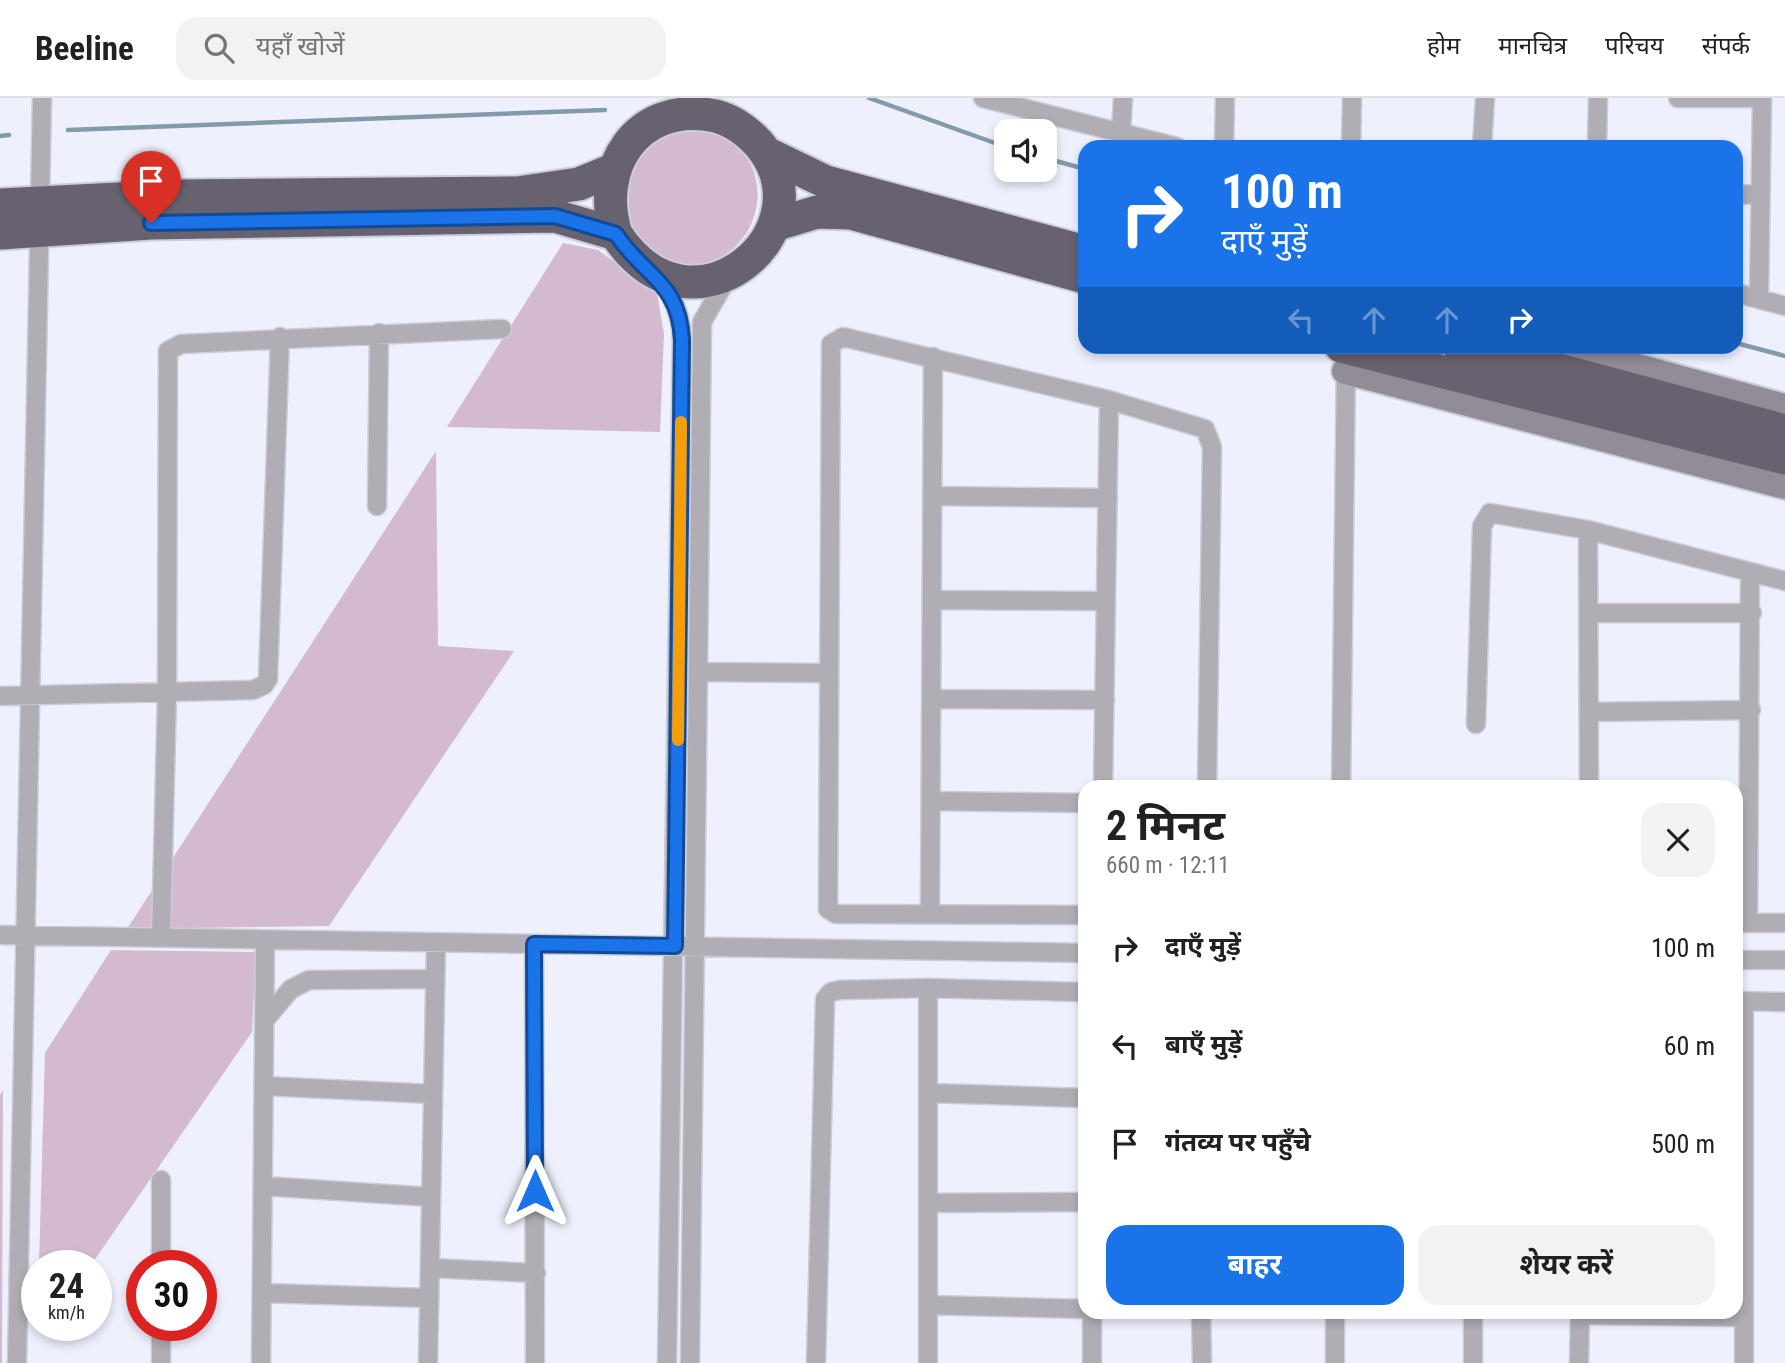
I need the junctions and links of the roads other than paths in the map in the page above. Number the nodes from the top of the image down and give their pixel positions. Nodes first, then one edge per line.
1 (42, 98) edge
2 (983, 98) edge
3 (1122, 98) edge
4 (1226, 98) edge
5 (1352, 98) edge
6 (1485, 98) edge
7 (1598, 98) edge
8 (1678, 98) edge
9 (1762, 98) edge
10 (662, 110) edge
11 (725, 110) edge
12 (1121, 133) junction
13 (1149, 140) edge
14 (1224, 140) edge
15 (1351, 140) edge
16 (1482, 140) edge
17 (1597, 140) edge
18 (766, 153) junction
19 (613, 170) junction
20 (1760, 194) junction
21 (1743, 195) edge
22 (0, 205) edge
23 (40, 217) junction
24 (774, 225) junction
25 (0, 233) edge
26 (616, 234) junction
27 (1078, 250) edge
28 (648, 270) junction
29 (730, 274) junction
30 (1078, 275) edge
31 (1743, 295) edge
32 (1759, 299) junction
33 (1785, 306) edge
34 (502, 329) dead end
35 (379, 333) junction
36 (280, 337) junction
37 (1345, 354) edge
38 (1348, 354) edge
39 (1349, 354) edge
40 (1500, 354) edge
41 (1590, 354) edge
42 (933, 357) junction
43 (1109, 400) junction
44 (1785, 407) edge
45 (1785, 431) edge
46 (1785, 458) edge
47 (1785, 486) edge
48 (934, 496) junction
49 (1108, 498) junction
50 (377, 506) dead end
51 (1588, 530) junction
52 (1750, 572) junction
53 (1785, 581) edge
54 (933, 600) junction
55 (1106, 601) junction
56 (1590, 613) junction
57 (1752, 613) junction
58 (699, 672) junction
59 (828, 673) junction
60 (167, 693) junction
61 (0, 696) edge
62 (31, 696) junction
63 (932, 699) junction
64 (1105, 700) junction
65 (1751, 710) junction
66 (1589, 712) junction
67 (1476, 724) dead end
68 (1103, 780) edge
69 (1208, 780) edge
70 (1341, 780) edge
71 (1589, 780) edge
72 (931, 801) junction
73 (1078, 803) edge
74 (1743, 809) edge
75 (930, 914) junction
76 (1078, 915) edge
77 (1743, 923) edge
78 (1785, 923) edge
79 (0, 935) edge
80 (27, 936) junction
81 (162, 938) junction
82 (264, 940) junction
83 (436, 943) junction
84 (534, 944) junction
85 (675, 946) junction
86 (695, 947) junction
87 (1078, 953) edge
88 (1743, 960) edge
89 (1785, 960) edge
90 (435, 979) junction
91 (928, 988) junction
92 (1078, 992) edge
93 (1743, 1001) edge
94 (1785, 1002) edge
95 (264, 1021) junction
96 (264, 1086) junction
97 (928, 1093) junction
98 (433, 1094) junction
99 (1078, 1098) edge
100 (161, 1180) dead end
101 (263, 1186) junction
102 (431, 1197) junction
103 (1078, 1202) edge
104 (928, 1203) junction
105 (161, 1250) edge
106 (430, 1268) junction
107 (536, 1273) junction
108 (1743, 1289) edge
109 (262, 1293) junction
110 (429, 1298) junction
111 (928, 1305) junction
112 (1078, 1309) edge
113 (1744, 1317) joint
114 (1091, 1319) edge
115 (1202, 1319) edge
116 (1335, 1319) edge
117 (1473, 1319) edge
118 (1580, 1319) edge
119 (161, 1341) edge
120 (17, 1363) edge
121 (161, 1363) edge
122 (261, 1363) edge
123 (428, 1363) edge
124 (536, 1363) edge
125 (667, 1363) edge
126 (690, 1363) edge
127 (817, 1363) edge
128 (928, 1363) edge
129 (1092, 1363) edge
130 (1202, 1363) edge
131 (1335, 1363) edge
132 (1473, 1363) edge
133 (1579, 1363) edge
134 (1744, 1363) edge

1 - 23 street
2 - 12 street
3 - 12 street
4 - 14 street
5 - 15 street
6 - 16 street
7 - 17 street
8 - 9 street
9 - 20 street
10 - 11 highway
10 - 19 highway
11 - 18 highway
12 - 13 street
18 - 24 highway
18 - 27 highway
19 - 23 highway
19 - 26 highway
20 - 21 street
20 - 32 street
22 - 23 highway
23 - 25 highway
23 - 26 highway
23 - 62 street
24 - 29 highway
24 - 30 highway
26 - 28 highway
28 - 29 highway
28 - 85 street
29 - 58 street
31 - 32 street
32 - 33 street
34 - 35 street
35 - 36 street
35 - 50 street
36 - 60 street
36 - 60 street
37 - 70 street
38 - 47 street
39 - 46 highway
40 - 45 highway
41 - 44 street
42 - 43 street
42 - 48 street
42 - 59 street
43 - 49 street
43 - 69 street
48 - 49 street
48 - 54 street
49 - 55 street
51 - 52 street
51 - 56 street
51 - 67 street
52 - 53 street
52 - 57 street
54 - 55 street
54 - 63 street
55 - 64 street
56 - 57 street
56 - 66 street
57 - 65 street
58 - 59 street
58 - 86 street
59 - 75 street
60 - 62 street
60 - 81 street
61 - 62 street
62 - 80 street
63 - 64 street
63 - 72 street
64 - 68 street
65 - 66 street
65 - 74 street
66 - 71 street
72 - 73 street
72 - 75 street
75 - 76 street
77 - 78 street
79 - 80 street
80 - 81 street
80 - 120 street
81 - 82 street
82 - 83 street
82 - 95 street
83 - 84 street
83 - 90 street
84 - 85 street
84 - 107 street
85 - 86 street
85 - 125 street
86 - 87 street
86 - 126 street
88 - 89 street
90 - 95 street
90 - 98 street
91 - 92 street
91 - 97 street
91 - 127 street
93 - 94 street
95 - 96 street
96 - 98 street
96 - 101 street
97 - 99 street
97 - 104 street
98 - 102 street
100 - 105 street
101 - 102 street
101 - 109 street
102 - 106 street
103 - 104 street
104 - 111 street
106 - 107 street
106 - 110 street
107 - 124 street
108 - 113 street
109 - 110 street
109 - 122 street
110 - 123 street
111 - 112 street
111 - 128 street
113 - 134 street
114 - 129 street
115 - 130 street
116 - 131 street
117 - 132 street
118 - 133 street
119 - 121 street

